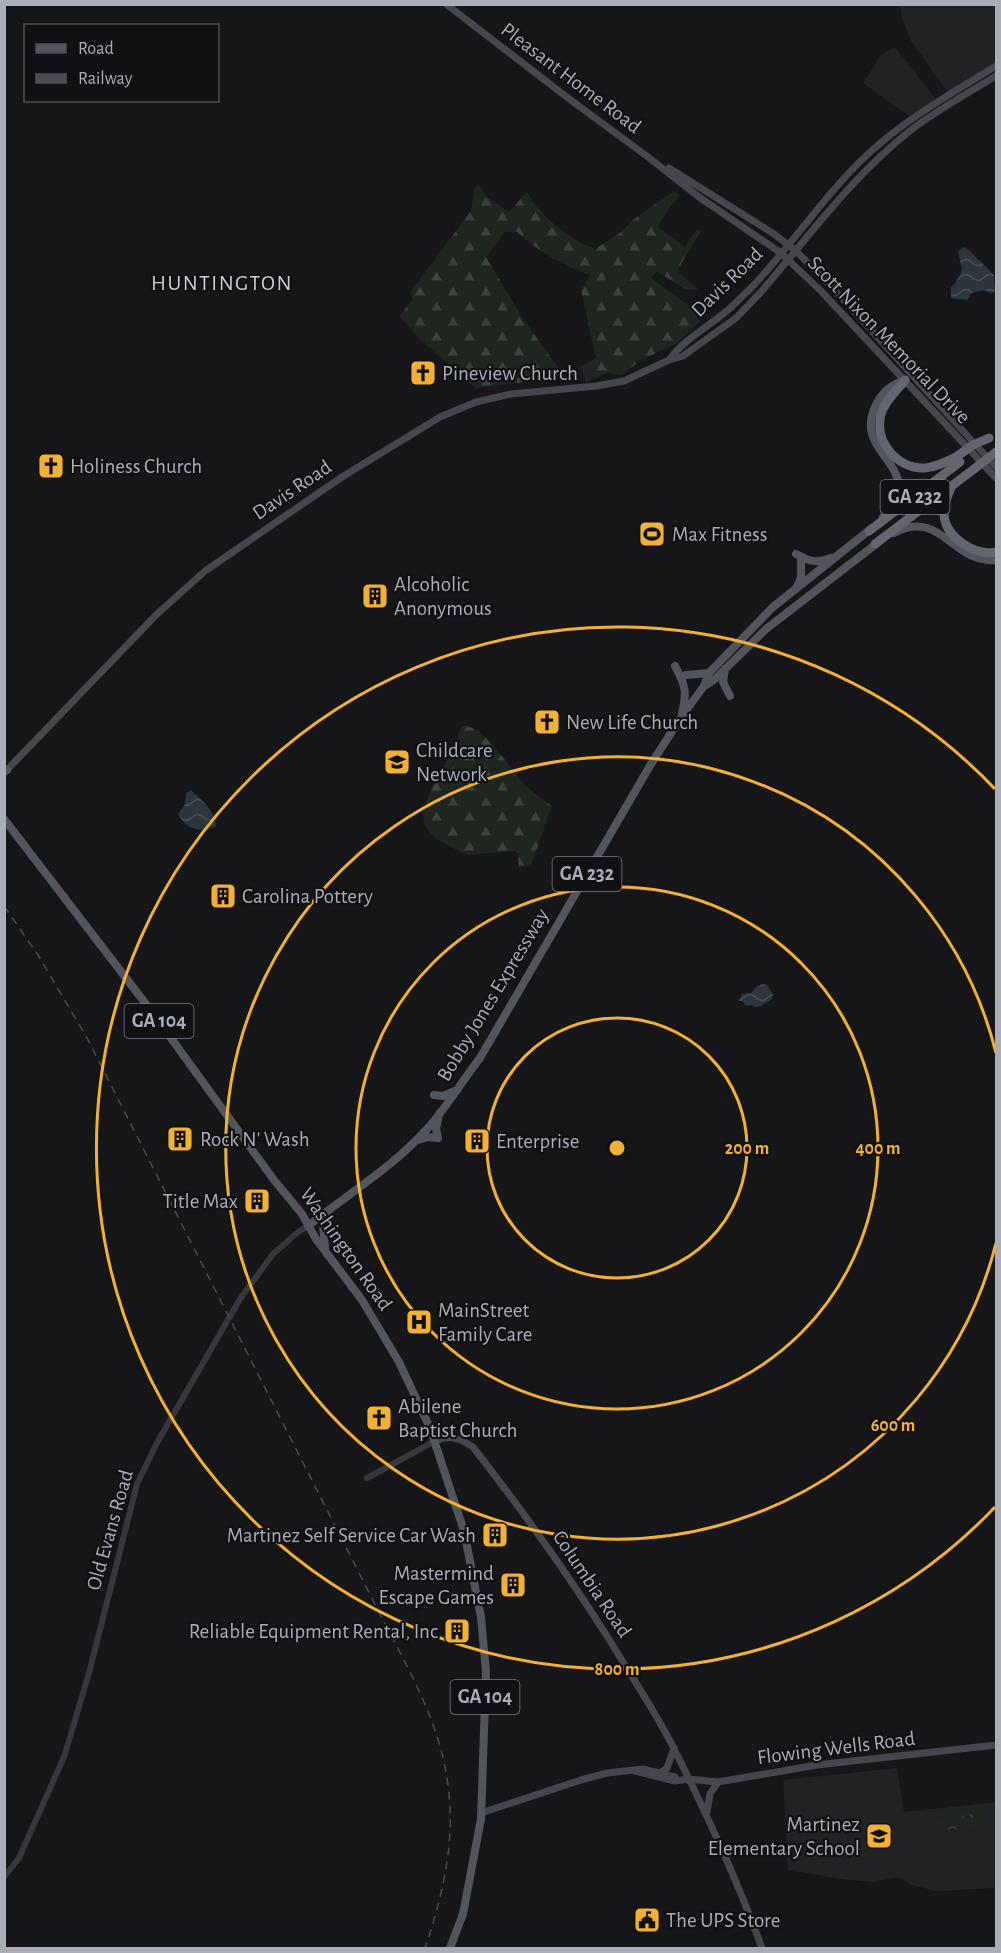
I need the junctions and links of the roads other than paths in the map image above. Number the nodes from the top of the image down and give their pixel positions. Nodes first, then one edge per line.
1 (446, 4) edge
2 (996, 66) edge
3 (996, 76) edge
4 (948, 95) junction
5 (952, 103) junction
6 (648, 157) junction
7 (788, 245) junction
8 (796, 251) junction
9 (781, 252) junction
10 (789, 260) junction
11 (669, 360) junction
12 (907, 376) junction
13 (993, 435) edge
14 (996, 452) edge
15 (958, 459) junction
16 (996, 467) edge
17 (996, 478) edge
18 (952, 485) junction
19 (869, 531) junction
20 (875, 544) junction
21 (996, 552) edge
22 (840, 555) junction
23 (994, 560) edge
24 (797, 588) junction
25 (675, 666) dead end
26 (726, 668) junction
27 (709, 673) junction
28 (686, 675) dead end
29 (704, 686) junction
30 (730, 696) dead end
31 (681, 718) junction
32 (5, 771) edge
33 (4, 819) edge
34 (457, 1090) junction
35 (435, 1095) dead end
36 (439, 1114) junction
37 (416, 1141) junction
38 (331, 1208) junction
39 (298, 1210) junction
40 (309, 1226) junction
41 (326, 1252) junction
42 (435, 1441) junction
43 (367, 1478) dead end
44 (996, 1745) edge
45 (674, 1748) junction
46 (635, 1771) junction
47 (660, 1773) junction
48 (684, 1780) junction
49 (718, 1782) junction
50 (481, 1813) junction
51 (707, 1815) junction
52 (4, 1877) edge
53 (450, 1948) edge
54 (762, 1948) edge

1 - 6 main road, Pleasant Home Road
2 - 4 main road, Davis Road
3 - 5 main road, Davis Road
4 - 5 main road
4 - 7 main road, Davis Road
5 - 8 main road, Davis Road
6 - 7 main road, Pleasant Home Road
6 - 9 main road, Pleasant Home Road
7 - 8 main road, Scott Nixon Memorial Drive
7 - 9 main road, Davis Road
8 - 10 main road, Davis Road
8 - 12 main road, Scott Nixon Memorial Drive
9 - 10 main road, Scott Nixon Memorial Drive
9 - 11 main road, Davis Road
10 - 11 main road, Davis Road
10 - 12 main road, Scott Nixon Memorial Drive
11 - 32 main road, Davis Road
12 - 15 highway
12 - 16 main road, Scott Nixon Memorial Drive
12 - 17 main road, Scott Nixon Memorial Drive
12 - 19 main road
13 - 15 highway, bridge
14 - 18 highway, Bobby Jones Expressway / GA 232, bridge
15 - 19 highway, Bobby Jones Expressway / GA 232
18 - 20 highway, Bobby Jones Expressway / GA 232
18 - 21 highway
19 - 22 main road, Bobby Jones Expressway / GA 232
20 - 23 main road
20 - 26 main road, Bobby Jones Expressway / GA 232
22 - 24 main road, Bobby Jones Expressway / GA 232
22 - 24 main road
24 - 27 main road, Bobby Jones Expressway / GA 232
25 - 31 main road
26 - 29 main road, Bobby Jones Expressway / GA 232
26 - 30 main road
27 - 28 main road
27 - 29 main road, Bobby Jones Expressway / GA 232
29 - 31 main road, Bobby Jones Expressway / GA 232
31 - 34 main road, Bobby Jones Expressway / GA 232
33 - 39 main road, Washington Road / GA 104
34 - 35 main road
34 - 36 main road, Bobby Jones Expressway / GA 232
36 - 37 main road, Bobby Jones Expressway / GA 232
36 - 37 main road
37 - 38 main road, Bobby Jones Expressway / GA 232
38 - 39 main road
38 - 40 main road, Bobby Jones Expressway / GA 232
38 - 41 main road
39 - 40 main road, Washington Road / GA 104
40 - 41 main road, Washington Road / GA 104
40 - 52 street, Old Evans Road
41 - 42 main road, Washington Road / GA 104
42 - 43 street
42 - 45 main road, Columbia Road
42 - 50 main road, Washington Road / GA 104
44 - 49 main road, Flowing Wells Road
45 - 47 main road
45 - 48 main road, Columbia Road
46 - 47 main road, Flowing Wells Road
46 - 48 main road, Flowing Wells Road
46 - 50 main road, Flowing Wells Road
47 - 48 main road, Flowing Wells Road
48 - 49 main road, Flowing Wells Road
48 - 51 main road, Columbia Road
49 - 51 main road
50 - 53 main road, Washington Road / GA 104
51 - 54 main road, Columbia Road

